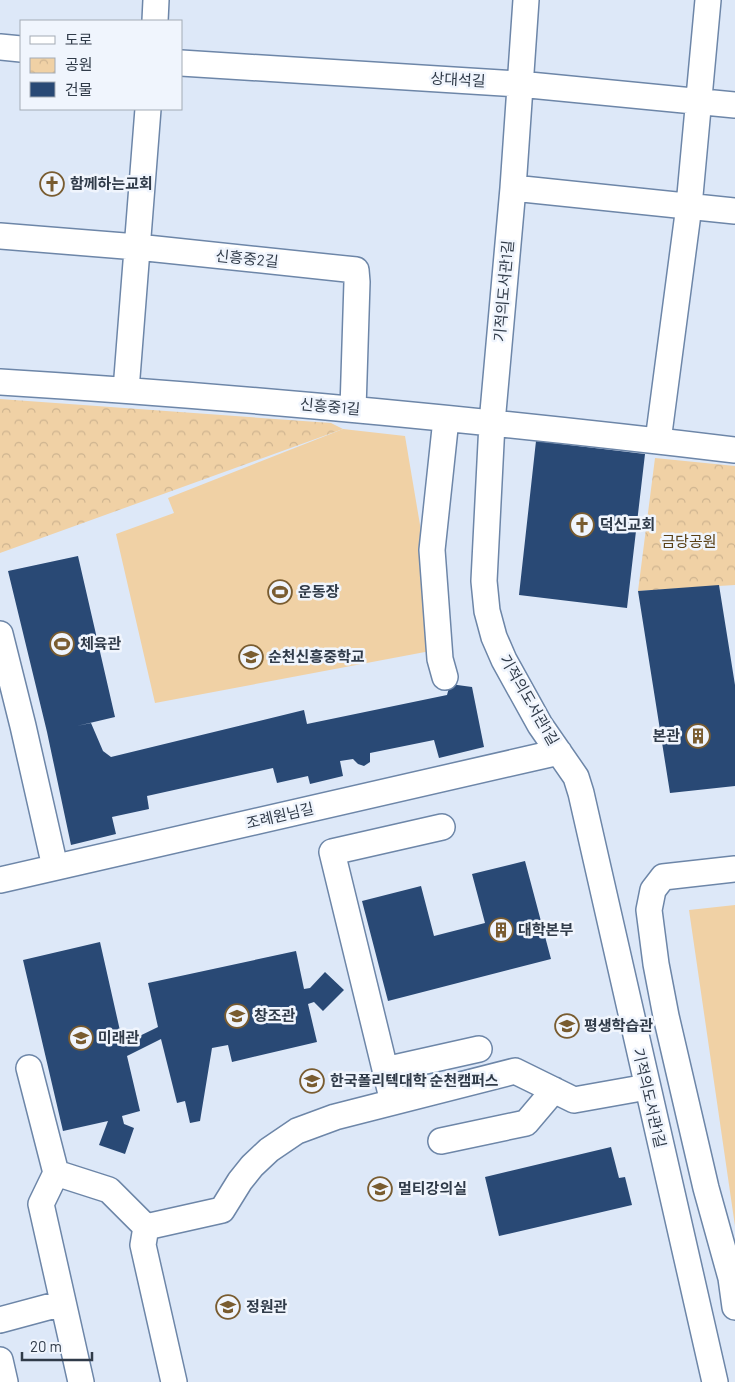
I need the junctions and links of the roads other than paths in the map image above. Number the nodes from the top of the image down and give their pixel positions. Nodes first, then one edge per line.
1 (156, 0) edge
2 (526, 0) edge
3 (708, 0) edge
4 (154, 20) edge
5 (0, 47) edge
6 (20, 49) edge
7 (182, 63) edge
8 (519, 84) junction
9 (699, 102) junction
10 (735, 105) edge
11 (148, 110) edge
12 (512, 188) junction
13 (690, 206) junction
14 (735, 211) edge
15 (0, 236) edge
16 (137, 247) junction
17 (0, 382) edge
18 (126, 390) junction
19 (353, 410) junction
20 (446, 418) junction
21 (492, 423) junction
22 (658, 440) junction
23 (735, 450) edge
24 (0, 634) edge
25 (444, 677) dead end
26 (559, 752) junction
27 (442, 827) dead end
28 (54, 868) junction
29 (735, 869) edge
30 (0, 880) edge
31 (479, 1049) dead end
32 (29, 1068) dead end
33 (385, 1070) junction
34 (647, 1087) junction
35 (554, 1090) junction
36 (392, 1102) junction
37 (441, 1141) dead end
38 (56, 1173) junction
39 (146, 1227) junction
40 (63, 1304) junction
41 (735, 1307) edge
42 (0, 1320) edge
43 (0, 1360) edge
44 (5, 1382) edge
45 (80, 1382) edge
46 (174, 1382) edge
47 (715, 1382) edge

1 - 4 street
2 - 8 street, 기적의도서관1길
3 - 9 street
5 - 6 street
7 - 8 street, 상대석길
8 - 9 street, 상대석길
8 - 12 street, 기적의도서관1길
9 - 10 street, 상대석길
9 - 13 street
11 - 16 street
12 - 13 street
12 - 21 street, 기적의도서관1길
13 - 14 street
13 - 22 street
15 - 16 street, 신흥중2길
16 - 18 street
16 - 19 street, 신흥중2길
17 - 18 street, 신흥중1길
18 - 19 street, 신흥중1길
19 - 20 street, 신흥중1길
20 - 21 street, 신흥중1길
20 - 25 street
21 - 22 street, 신흥중1길
21 - 26 street, 기적의도서관1길
22 - 23 street, 신흥중1길
24 - 28 street
26 - 28 street, 조례원님길
26 - 34 street, 기적의도서관1길
27 - 33 street
28 - 30 street, 조례원님길
29 - 41 street
31 - 33 street
32 - 38 street
33 - 36 street
34 - 35 street
34 - 47 street, 기적의도서관1길
35 - 36 street
35 - 37 street
36 - 39 street
38 - 39 street
38 - 40 street
39 - 46 street
40 - 42 street
40 - 45 street
43 - 44 street

